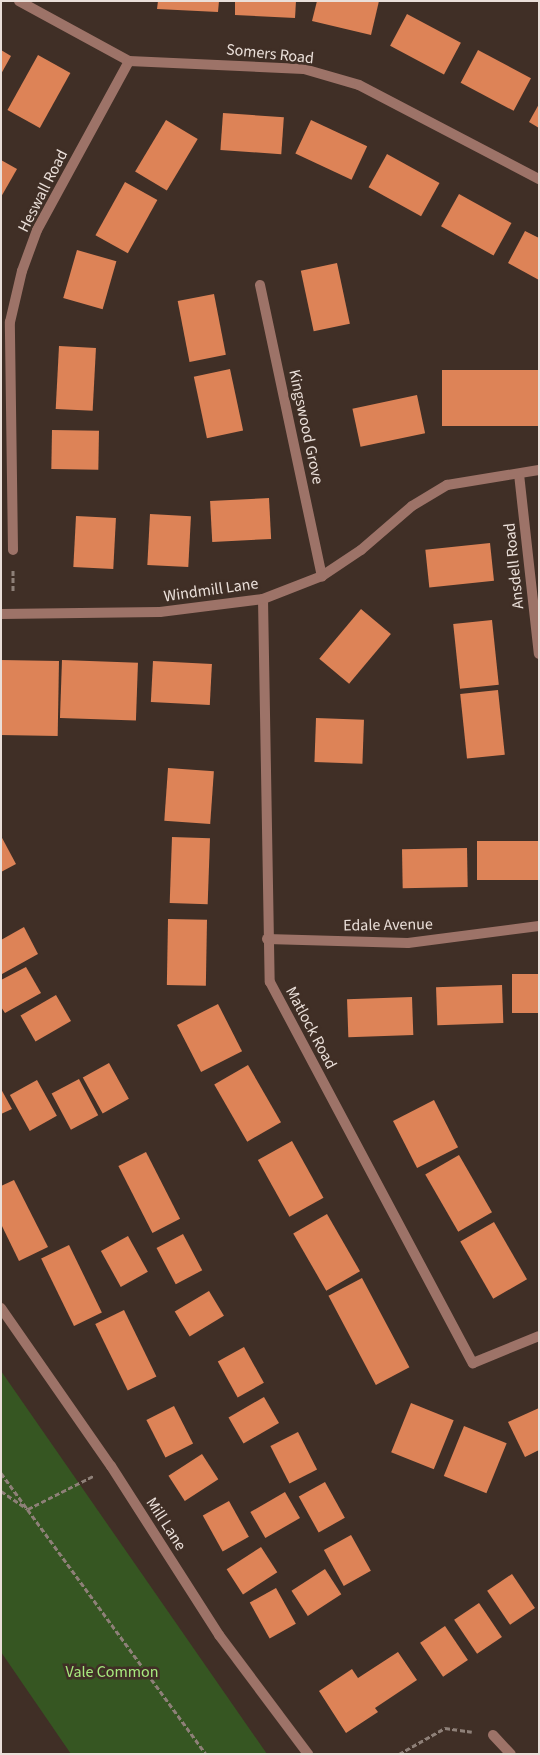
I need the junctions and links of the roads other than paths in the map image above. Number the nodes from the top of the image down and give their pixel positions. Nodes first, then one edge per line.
1 (19, 1) edge
2 (129, 61) junction
3 (539, 179) edge
4 (260, 285) dead end
5 (539, 470) edge
6 (518, 474) junction
7 (13, 550) road end
8 (322, 576) junction
9 (263, 599) junction
10 (1, 614) edge
11 (539, 654) edge
12 (539, 926) edge
13 (266, 939) junction
14 (1, 1308) edge
15 (539, 1336) edge
16 (493, 1735) road end
17 (308, 1754) edge
18 (511, 1754) edge

1 - 2 street, Somers Road
2 - 3 street, Somers Road
2 - 7 street, Heswall Road
4 - 8 street, Kingswood Grove
5 - 6 street, Windmill Lane
6 - 8 street, Windmill Lane
6 - 11 street, Ansdell Road
8 - 9 street, Windmill Lane
9 - 10 street, Windmill Lane
9 - 13 street, Matlock Road
12 - 13 street, Edale Avenue
13 - 15 street, Matlock Road
14 - 17 street, Mill Lane
16 - 18 street

